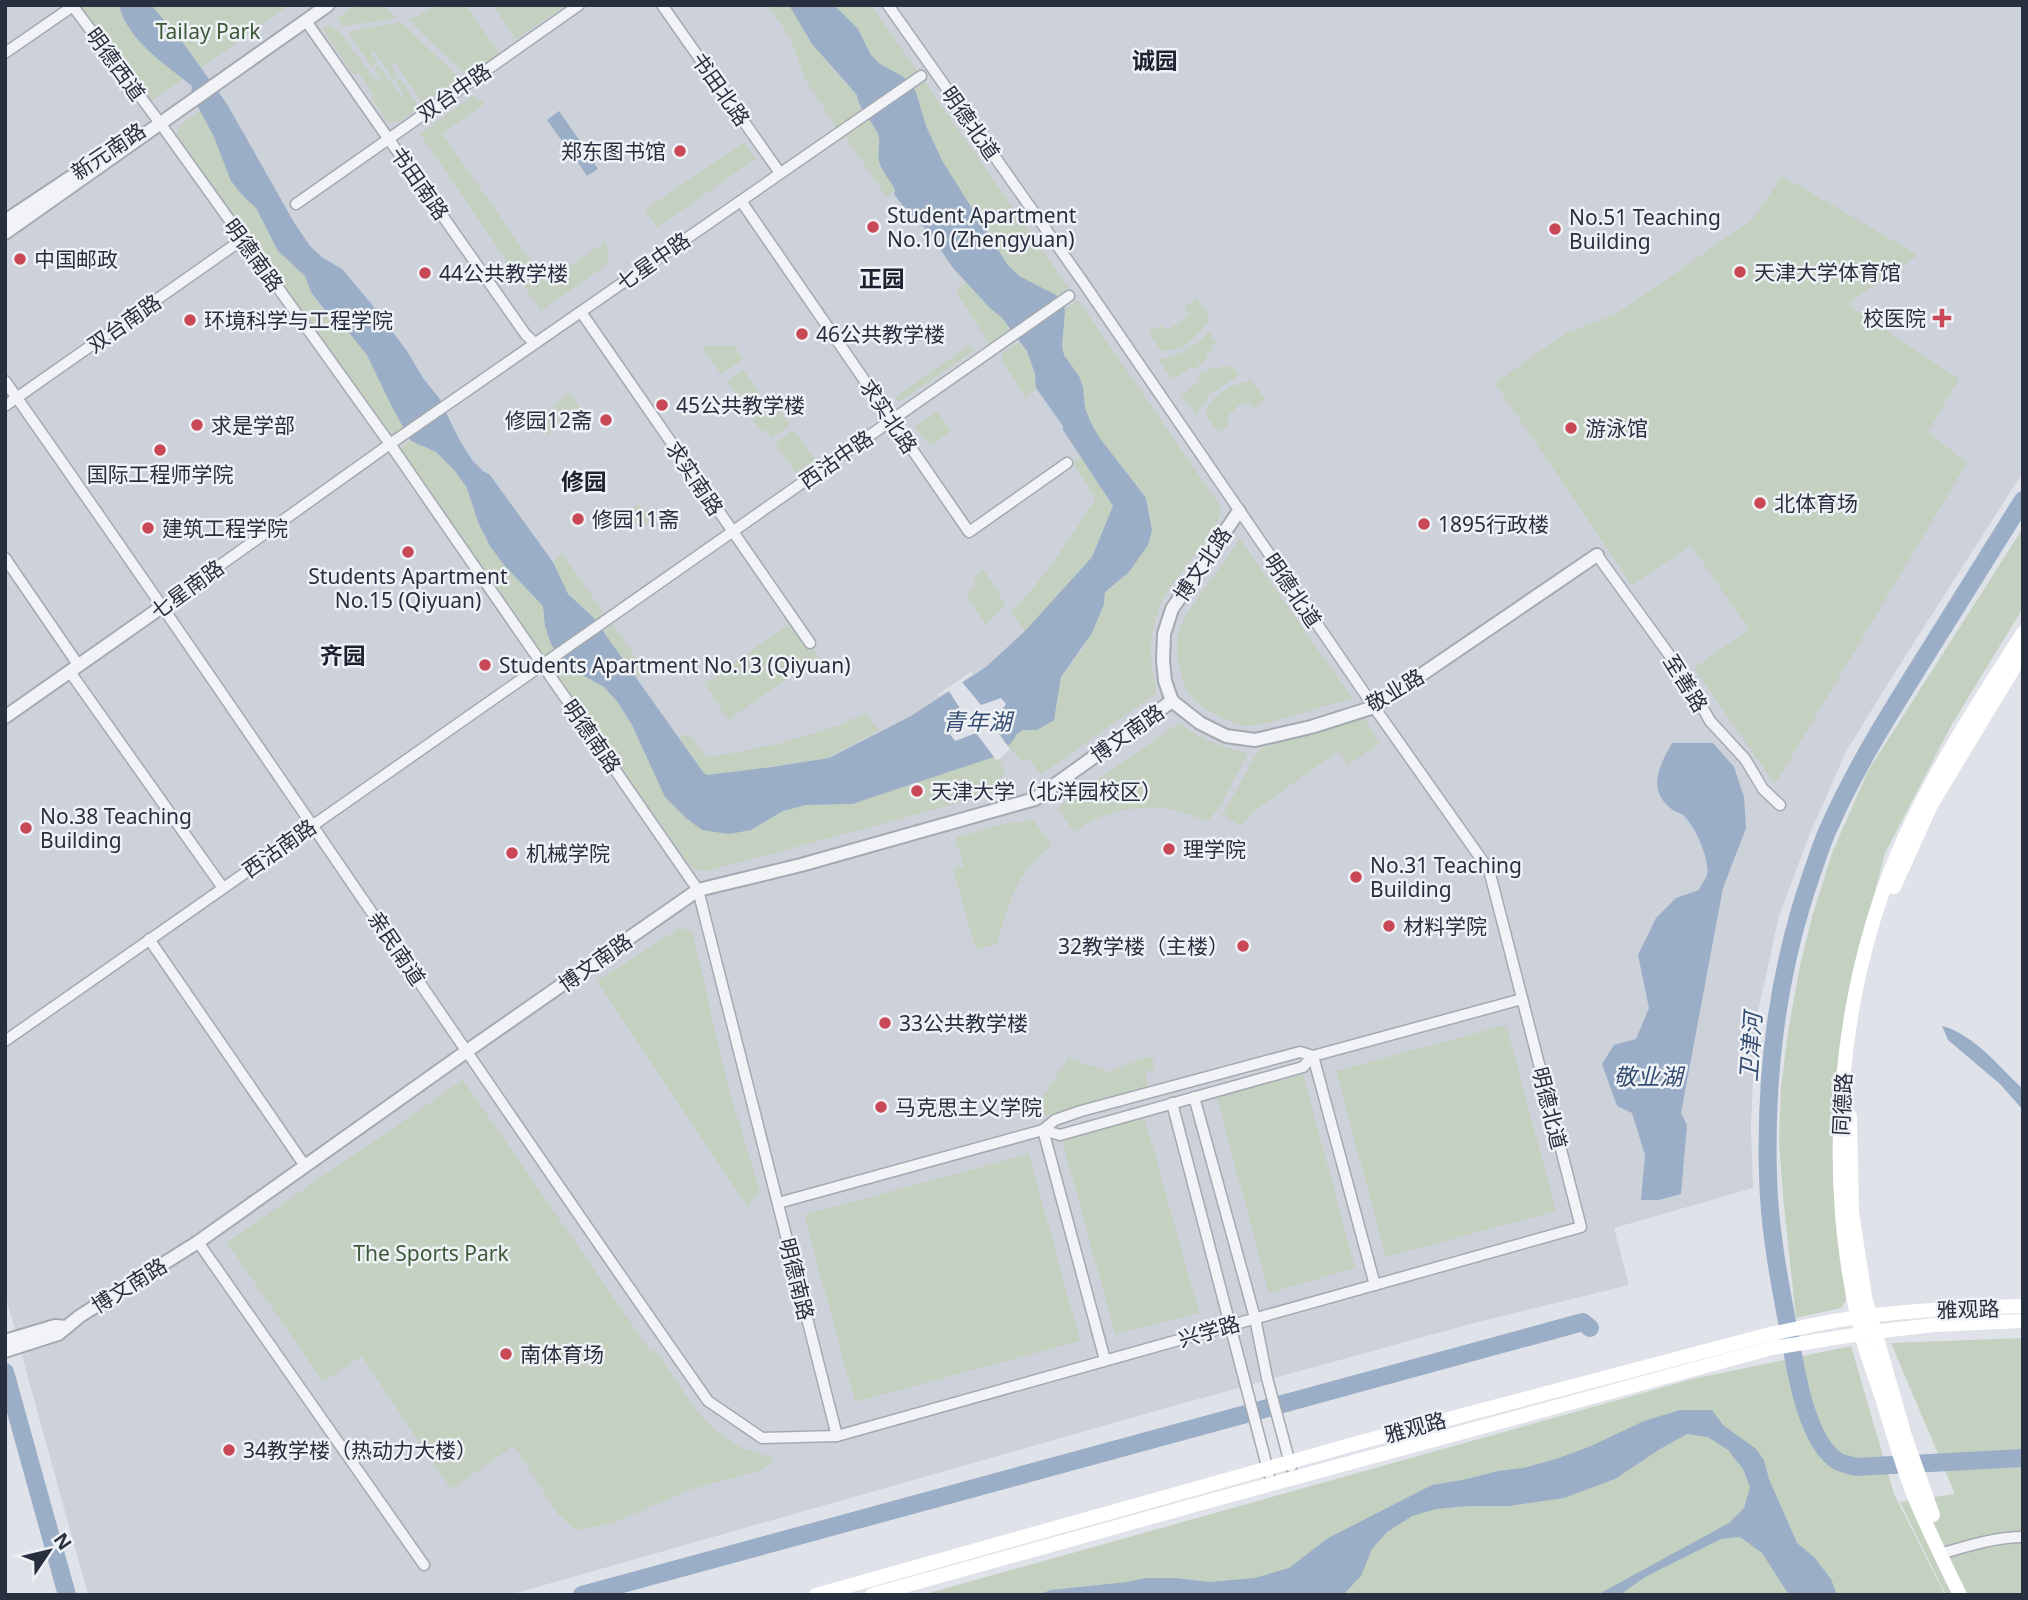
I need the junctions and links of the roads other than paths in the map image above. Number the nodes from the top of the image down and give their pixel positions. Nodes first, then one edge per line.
1 (318, 5) edge
2 (328, 5) edge
3 (579, 5) edge
4 (662, 5) edge
5 (888, 5) edge
6 (73, 6) edge
7 (306, 21) junction
8 (5, 53) edge
9 (921, 76) dead end
10 (211, 83) junction
11 (158, 121) junction
12 (388, 138) junction
13 (780, 173) junction
14 (741, 201) junction
15 (296, 204) dead end
16 (5, 221) edge
17 (5, 233) edge
18 (243, 239) junction
19 (1069, 296) dead end
20 (581, 312) junction
21 (535, 343) junction
22 (5, 381) edge
23 (17, 398) junction
24 (5, 406) edge
25 (892, 420) junction
26 (402, 436) joint
27 (390, 444) junction
28 (1067, 463) dead end
29 (1239, 511) junction
30 (732, 532) junction
31 (1597, 555) joint
32 (5, 558) edge
33 (163, 606) junction
34 (2023, 633) edge
35 (810, 643) dead end
36 (2023, 653) edge
37 (554, 656) joint
38 (543, 665) junction
39 (75, 669) junction
40 (1172, 701) junction
41 (1374, 707) junction
42 (5, 717) edge
43 (1780, 805) dead end
44 (312, 825) junction
45 (223, 887) junction
46 (698, 890) junction
47 (149, 939) junction
48 (1522, 999) junction
49 (5, 1041) edge
50 (467, 1051) junction
51 (1313, 1056) junction
52 (1194, 1097) junction
53 (1172, 1103) junction
54 (1043, 1130) junction
55 (305, 1166) junction
56 (778, 1203) junction
57 (1581, 1227) joint
58 (198, 1242) junction
59 (1375, 1285) junction
60 (2023, 1307) edge
61 (1864, 1317) junction
62 (1255, 1318) junction
63 (2023, 1321) edge
64 (1229, 1325) junction
65 (1867, 1333) junction
66 (5, 1340) edge
67 (22, 1341) junction
68 (1771, 1341) junction
69 (5, 1351) edge
70 (1105, 1360) junction
71 (837, 1436) junction
72 (1289, 1462) junction
73 (1267, 1468) junction
74 (1294, 1478) junction
75 (1272, 1484) junction
76 (2023, 1537) edge
77 (1944, 1553) junction
78 (424, 1565) dead end
79 (816, 1595) edge
80 (872, 1595) edge
81 (1960, 1595) edge
82 (1969, 1595) edge

1 - 10 street
2 - 7 street
3 - 12 street, 双台中路
4 - 13 street, 书田北路
5 - 29 street, 明德北道
6 - 8 street
6 - 11 street, 明德西道
7 - 10 street
7 - 12 street, 书田南路
9 - 13 street, 七星中路
10 - 11 street
11 - 16 street, 新元南路
11 - 17 street, 新元南路
11 - 18 street, 明德南路
12 - 15 street, 双台中路
12 - 21 street, 书田南路
13 - 14 street, 七星中路
14 - 20 street, 七星中路
14 - 25 street, 求实北路
18 - 23 street, 双台南路
18 - 27 street, 明德南路
19 - 25 street, 西沽中路
20 - 21 street, 七星中路
20 - 30 street, 求实南路
21 - 26 street, 七星中路
22 - 23 street, 亲民南道
23 - 24 street, 双台南路
23 - 33 street, 亲民南道
25 - 28 street, 求实北路
25 - 30 street, 西沽中路
26 - 27 street, 七星南路
27 - 33 street, 七星南路
27 - 38 street, 明德南路
29 - 40 street, 博文北路
29 - 41 street, 明德北道
30 - 35 street, 求实南路
30 - 37 street, 西沽中路
31 - 41 street, 敬业路
31 - 43 street, 至善路
32 - 39 street
33 - 39 street, 七星南路
33 - 44 street, 亲民南道
34 - 61 main road, 同德路
36 - 61 main road, 同德路
37 - 38 street, 西沽南路
38 - 44 street, 西沽南路
38 - 46 street, 明德南路
39 - 42 street, 七星南路
39 - 45 street
40 - 41 street, 敬业路
40 - 46 street, 博文南路
41 - 48 street, 明德北道
44 - 45 street, 西沽南路
44 - 50 street, 亲民南道
45 - 47 street, 西沽南路
46 - 50 street, 博文南路
46 - 56 street, 明德南路
47 - 49 street, 西沽南路
47 - 55 street
48 - 51 street
48 - 57 street, 明德北道
50 - 55 street, 博文南路
50 - 71 street, 亲民南道
51 - 52 street
51 - 54 street
51 - 59 street
52 - 53 street
52 - 62 street
53 - 54 street
53 - 64 street
54 - 56 street
54 - 70 street
55 - 58 street, 博文南路
56 - 71 street, 明德南路
57 - 59 street, 兴学路
58 - 67 street, 博文南路
58 - 78 street
59 - 62 street, 兴学路
60 - 61 main road, 雅观路
61 - 65 main road, 同德路
61 - 68 main road, 雅观路
62 - 64 street, 兴学路
62 - 72 street
63 - 65 main road, 雅观路
64 - 70 street, 兴学路
64 - 73 street
65 - 68 main road, 雅观路
65 - 77 main road, 同德路
66 - 67 street, 博文南路
67 - 69 street, 博文南路
68 - 72 main road, 雅观路
68 - 74 main road, 雅观路
70 - 71 street, 兴学路
72 - 73 main road, 雅观路
72 - 74 street
73 - 75 street
73 - 79 main road, 雅观路
74 - 75 main road, 雅观路
75 - 80 main road, 雅观路
76 - 77 street
77 - 81 main road, 同德路
77 - 82 main road, 同德路

